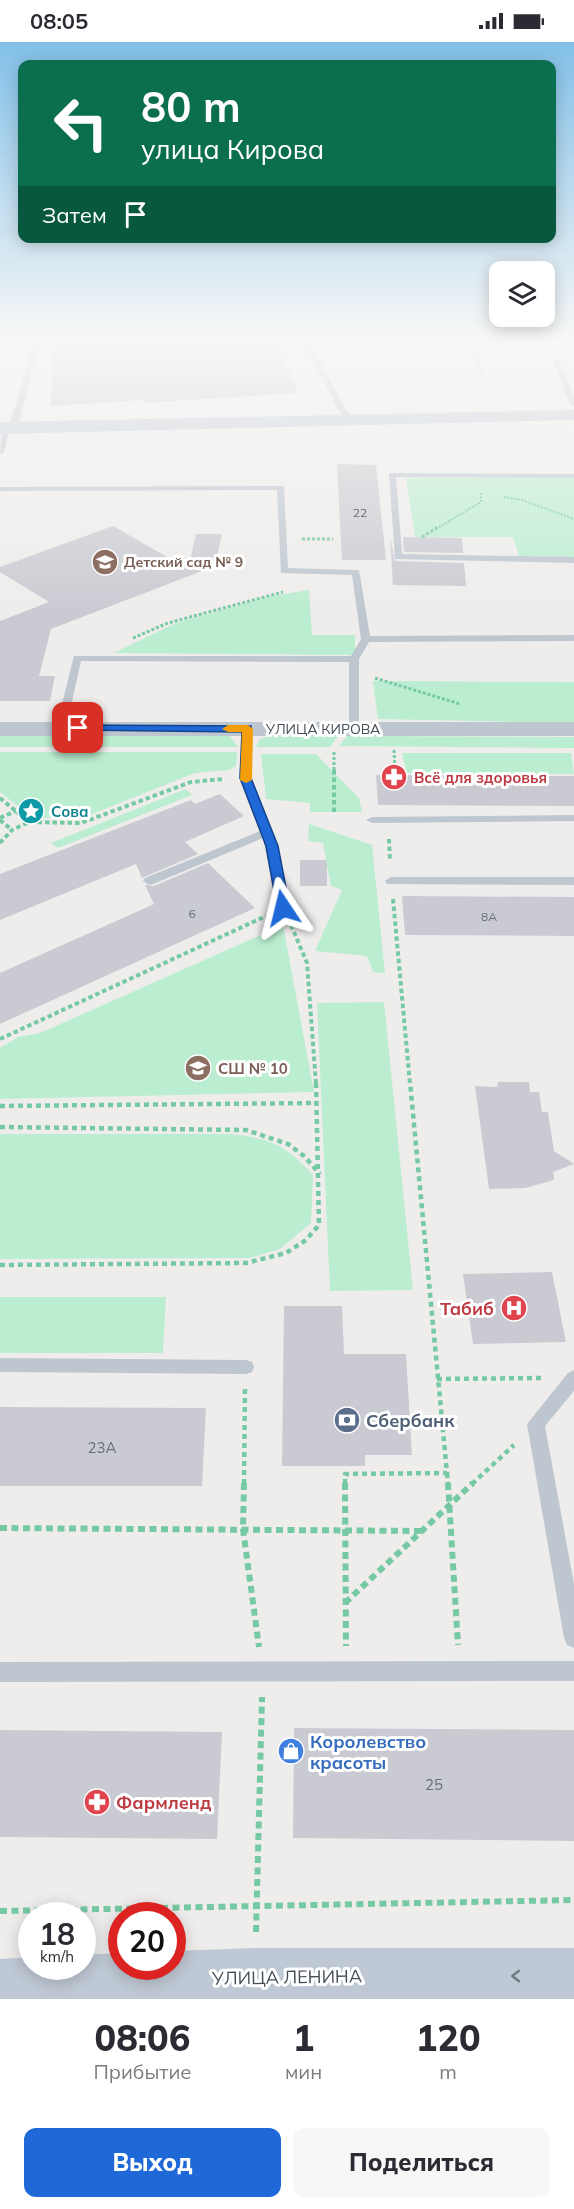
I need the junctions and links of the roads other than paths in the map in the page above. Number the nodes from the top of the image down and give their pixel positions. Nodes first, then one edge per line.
1 (6, 430) edge
2 (0, 452) edge
3 (574, 476) edge
4 (0, 489) edge
5 (574, 560) edge
6 (574, 638) edge
7 (366, 639) junction
8 (354, 659) junction
9 (61, 728) junction
10 (0, 729) edge
11 (248, 729) junction
12 (351, 729) junction
13 (574, 729) edge
14 (574, 818) edge
15 (372, 820) dead end
16 (267, 832) junction
17 (149, 881) dead end
18 (391, 881) road end
19 (574, 881) edge
20 (283, 908) road end
21 (0, 1365) edge
22 (246, 1367) dead end
23 (574, 1378) edge
24 (574, 1638) edge
25 (574, 1671) edge
26 (0, 1672) edge
27 (574, 1976) edge
28 (0, 1987) edge

1 - 2 lane
3 - 5 lane
4 - 7 lane
6 - 7 lane
7 - 8 lane
8 - 9 lane
8 - 12 lane
9 - 10 street, УЛИЦА КИРОВА
9 - 11 street, УЛИЦА КИРОВА
11 - 12 street, УЛИЦА КИРОВА
11 - 16 lane
12 - 13 street, УЛИЦА КИРОВА
14 - 15 lane
16 - 17 lane
16 - 20 lane
18 - 19 lane
21 - 22 lane
23 - 24 lane
25 - 26 lane
27 -> 28 main road, УЛИЦА ЛЕНИНА

